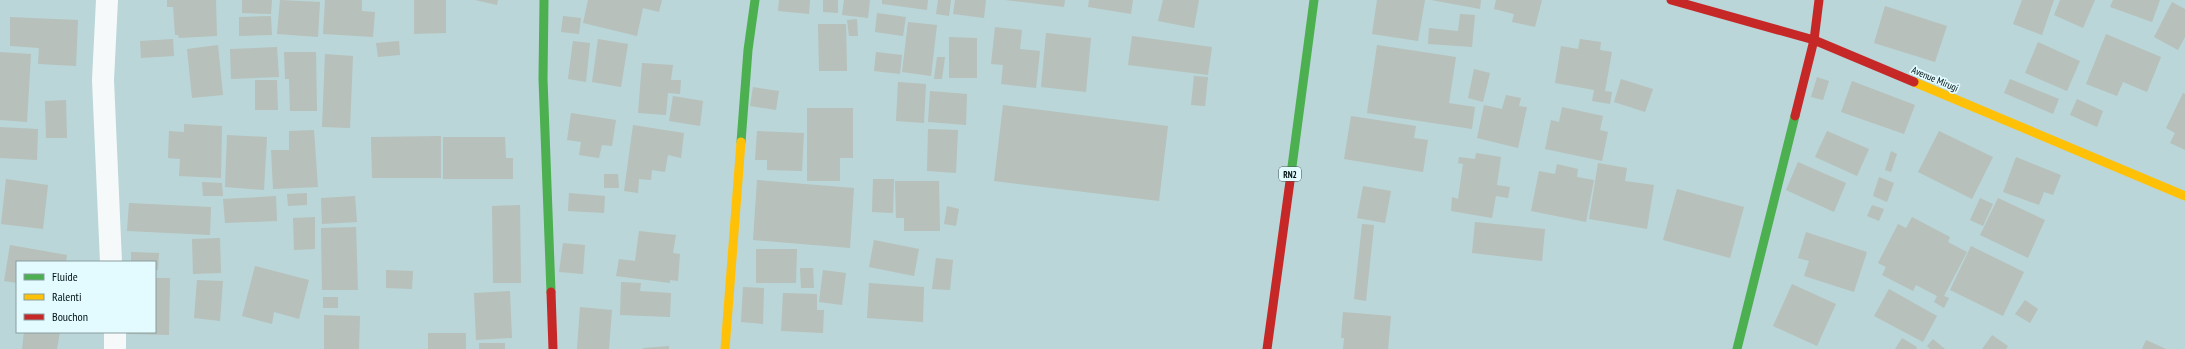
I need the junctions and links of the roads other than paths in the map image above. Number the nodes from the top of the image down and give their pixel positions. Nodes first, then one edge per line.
1 (107, 0) edge
2 (544, 0) edge
3 (755, 0) edge
4 (1314, 0) edge
5 (1671, 0) edge
6 (1819, 0) edge
7 (1814, 40) junction
8 (2185, 196) edge
9 (111, 261) edge
10 (115, 333) edge
11 (116, 349) edge
12 (553, 349) edge
13 (725, 349) edge
14 (1267, 349) edge
15 (1737, 349) edge

1 - 9 street
2 - 12 main road
3 - 13 main road
4 - 14 main road, RN2
5 - 7 main road, Avenue Mirugi
6 - 7 main road
7 - 8 main road, Avenue Mirugi
7 - 15 main road
10 - 11 street

